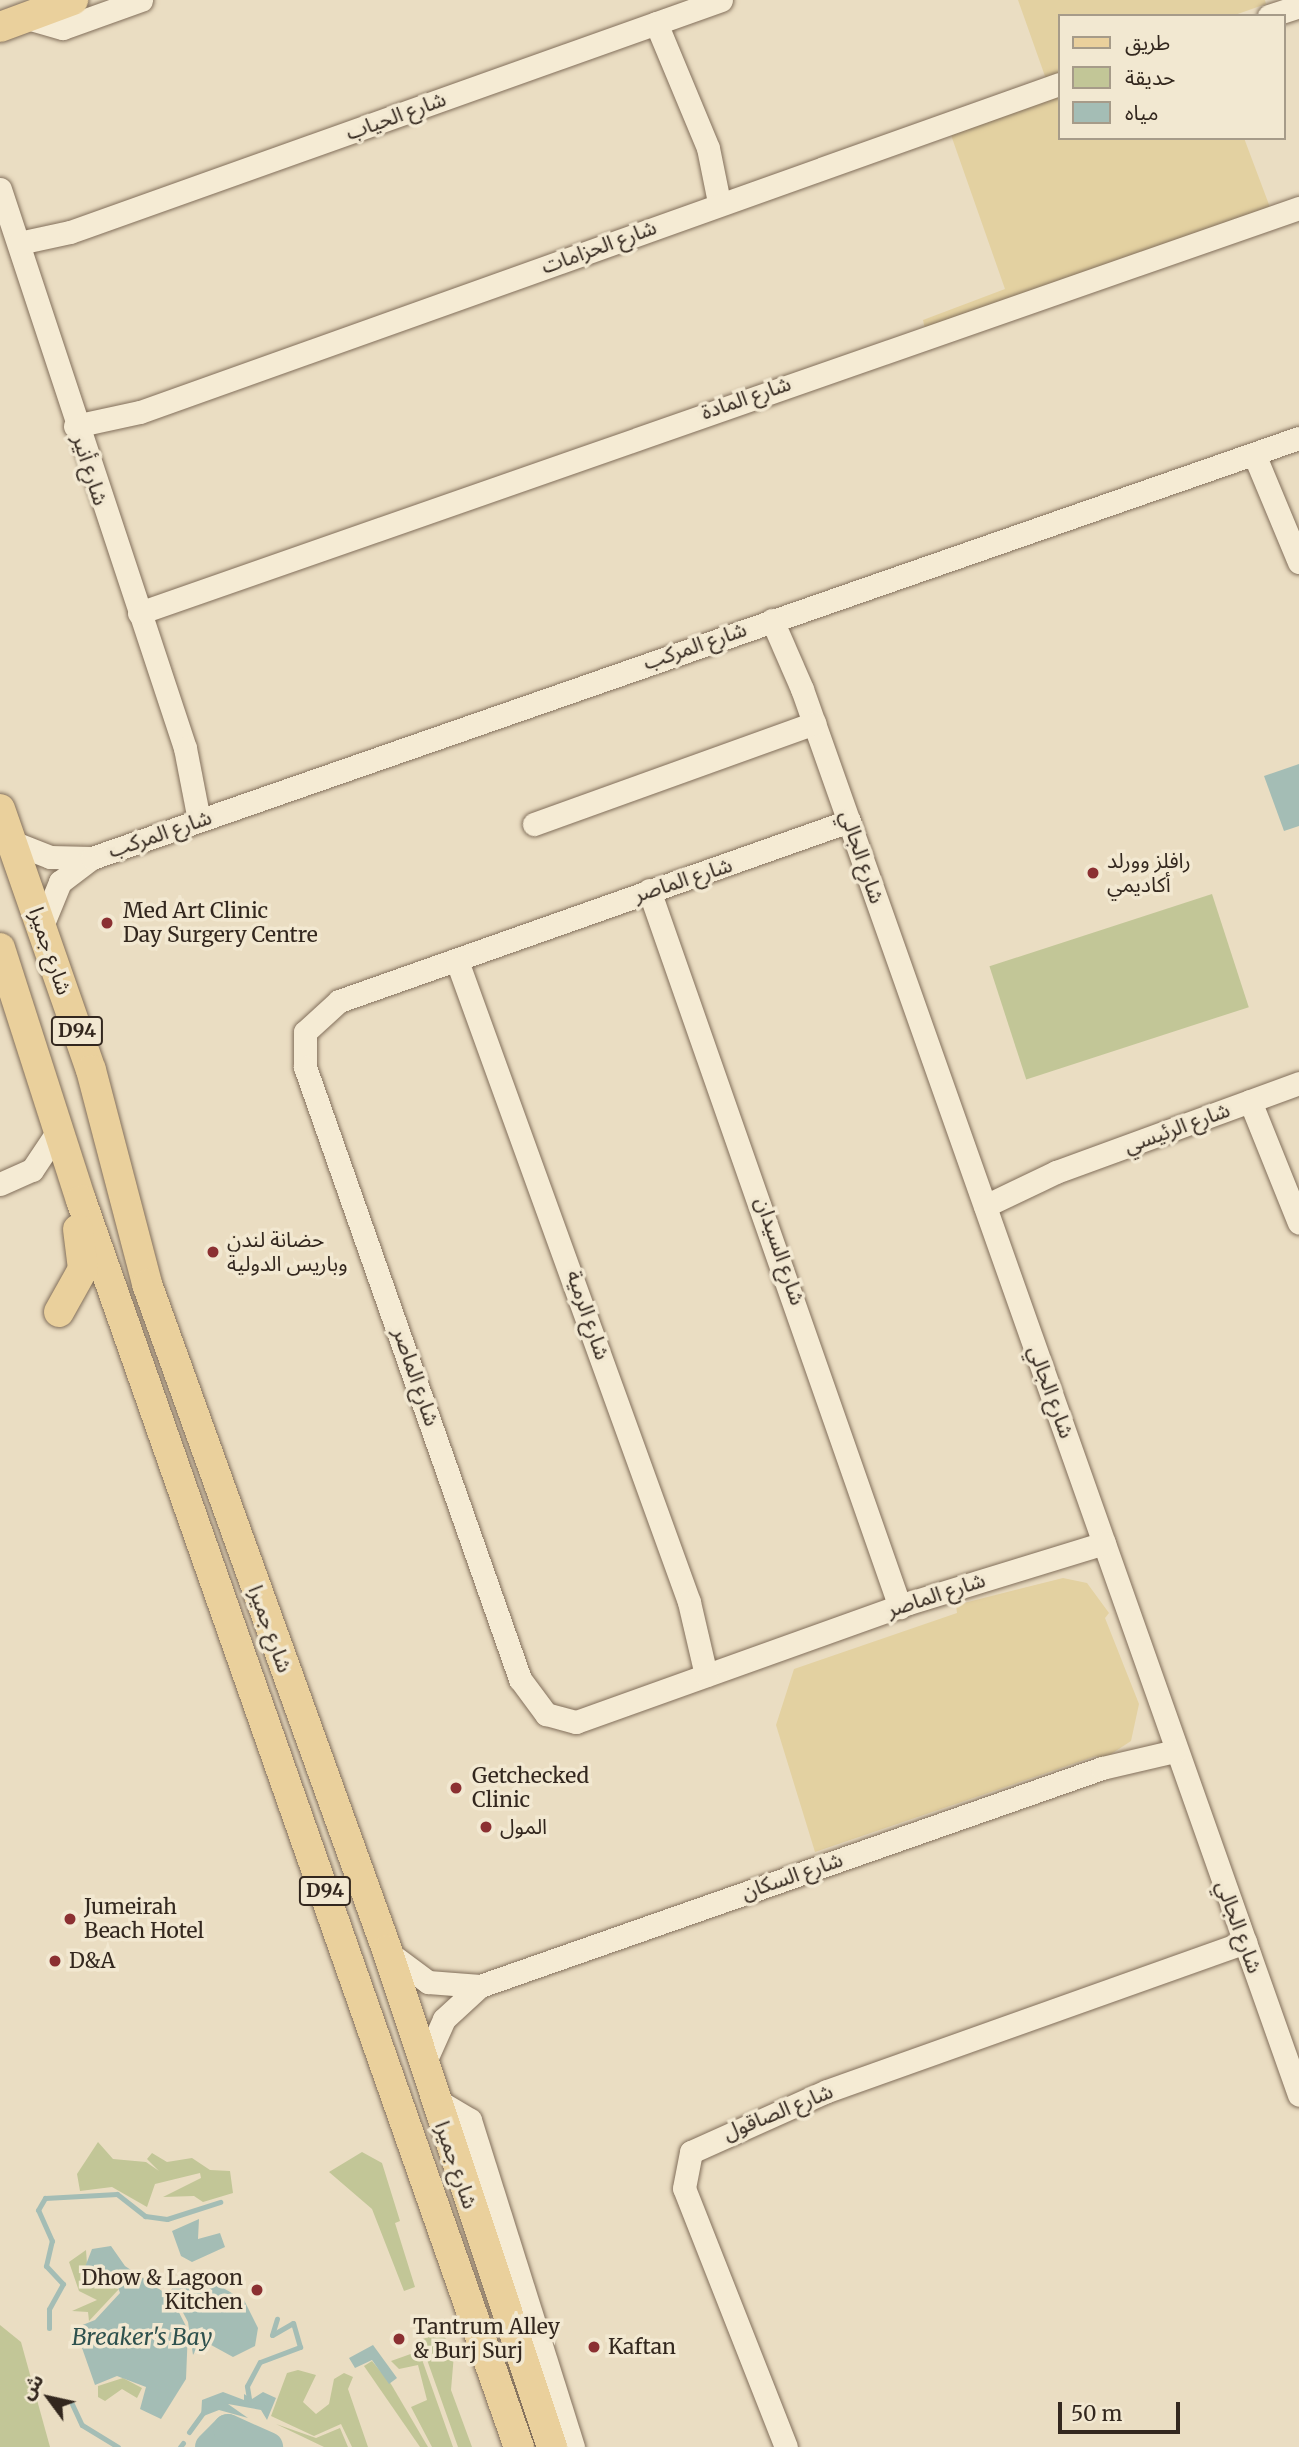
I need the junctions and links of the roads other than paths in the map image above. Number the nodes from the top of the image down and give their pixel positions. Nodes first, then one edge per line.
1 (73, 0) edge
2 (141, 0) edge
3 (722, 0) edge
4 (1299, 6) edge
5 (1275, 14) edge
6 (664, 21) junction
7 (7, 25) edge
8 (1058, 84) edge
9 (0, 189) edge
10 (726, 200) junction
11 (1299, 208) edge
12 (21, 249) junction
13 (78, 433) junction
14 (1299, 438) edge
15 (1262, 451) junction
16 (1299, 562) edge
17 (779, 617) junction
18 (142, 619) junction
19 (814, 723) junction
20 (0, 809) edge
21 (206, 817) junction
22 (534, 824) dead end
23 (851, 828) junction
24 (12, 842) junction
25 (92, 858) junction
26 (654, 888) junction
27 (42, 926) junction
28 (0, 948) edge
29 (465, 958) junction
30 (1299, 1083) edge
31 (1257, 1099) junction
32 (58, 1131) junction
33 (68, 1163) junction
34 (0, 1184) edge
35 (982, 1198) junction
36 (1299, 1223) edge
37 (135, 1246) junction
38 (115, 1294) junction
39 (59, 1312) dead end
40 (178, 1377) junction
41 (1102, 1536) junction
42 (218, 1586) junction
43 (905, 1605) junction
44 (205, 1616) dead end
45 (713, 1672) junction
46 (1172, 1744) junction
47 (1247, 1948) junction
48 (387, 1950) junction
49 (480, 1986) junction
50 (423, 2066) junction
51 (1299, 2095) edge
52 (433, 2098) junction
53 (519, 2447) edge
54 (552, 2447) edge
55 (573, 2447) edge
56 (786, 2447) edge

1 - 7 main road
2 - 7 street
3 - 6 street, شارع الحياب
4 - 5 street
6 - 10 street
6 - 12 street, شارع الحياب
8 - 10 street, شارع الحزامات
9 - 12 street, شارع أنير
10 - 13 street, شارع الحزامات
11 - 18 street, شارع المادة
12 - 13 street, شارع أنير
13 - 18 street, شارع أنير
14 - 15 street, شارع المركب
15 - 16 street
15 - 17 street, شارع المركب
17 - 19 street, شارع الجالي
17 - 21 street, شارع المركب
18 - 21 street, شارع أنير
19 - 22 street
19 - 23 street, شارع الجالي
20 - 24 main road, شارع جميرا / D94
21 - 25 street, شارع المركب
23 - 26 street, شارع الماصر
23 - 35 street, شارع الجالي
24 - 25 street, شارع المركب
24 - 27 main road, شارع جميرا / D94
25 - 27 street, شارع المركب
26 - 29 street, شارع الماصر
26 - 43 street, شارع السيدان
27 - 37 main road, شارع جميرا / D94
28 - 32 main road, شارع جميرا / D94
29 - 45 street, شارع الرمية
29 - 45 street, شارع الماصر
30 - 31 street, شارع الرئيسي
31 - 35 street, شارع الرئيسي
31 - 36 street
32 - 33 main road, شارع جميرا / D94
32 - 34 street
33 - 37 main road
33 - 38 main road, شارع جميرا / D94
33 - 39 main road
35 - 41 street, شارع الجالي
37 - 40 main road, شارع جميرا / D94
38 - 40 main road
38 - 42 main road, شارع جميرا / D94
40 - 48 main road, شارع جميرا / D94
41 - 43 street, شارع الماصر
41 - 46 street, شارع الجالي
42 - 44 main road
42 - 53 main road, شارع جميرا / D94
43 - 45 street, شارع الماصر
46 - 47 street, شارع الجالي
46 - 49 street, شارع السكان
47 - 51 street, شارع الجالي
47 - 56 street, شارع الصاقول
48 - 49 street, شارع السكان
48 - 50 main road, شارع جميرا / D94
49 - 50 street, شارع السكان
50 - 52 main road, شارع جميرا / D94
52 - 54 main road, شارع جميرا / D94
52 - 55 street

